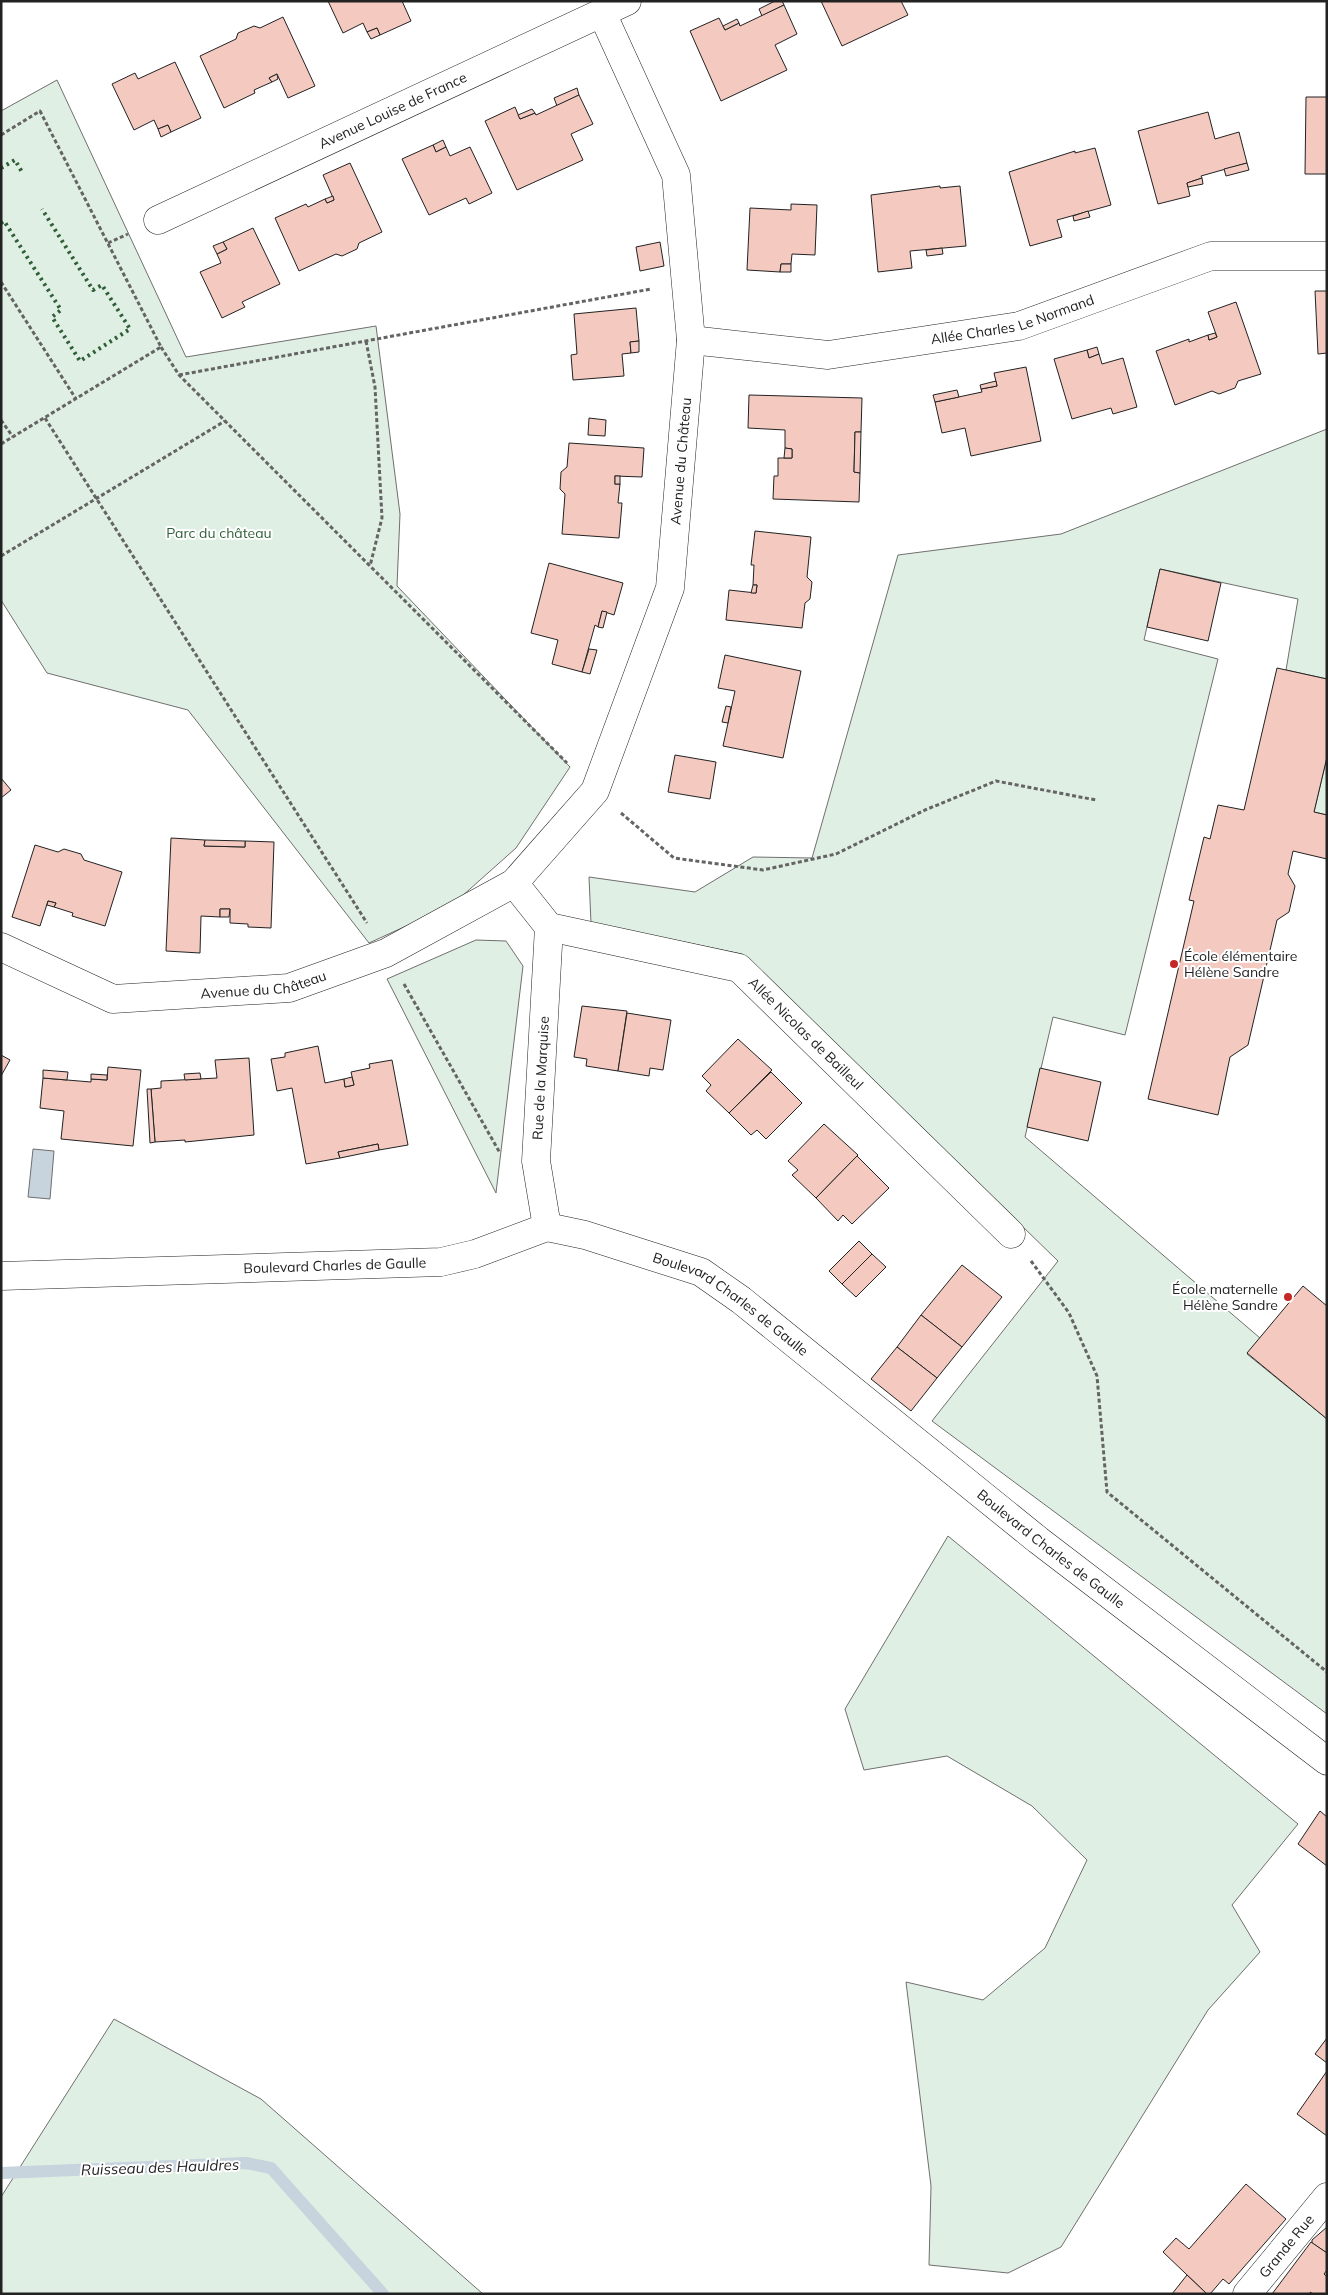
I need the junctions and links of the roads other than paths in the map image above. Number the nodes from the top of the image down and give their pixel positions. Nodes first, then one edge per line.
1 (627, 1) edge
2 (602, 13) junction
3 (158, 220) dead end
4 (1327, 256) edge
5 (692, 340) junction
6 (514, 884) junction
7 (549, 927) junction
8 (1, 947) edge
9 (547, 1227) junction
10 (1011, 1234) road end
11 (1, 1276) edge
12 (1327, 1761) edge
13 (1327, 2197) edge
14 (1247, 2294) edge

1 - 2 street, Avenue Louise de France
2 - 3 street, Avenue Louise de France
2 - 5 street, Avenue du Château
4 - 5 street, Allée Charles Le Normand
5 - 6 street, Avenue du Château
6 - 7 street
6 - 8 street, Avenue du Château
7 - 9 street, Rue de la Marquise
7 - 10 street, Allée Nicolas de Bailleul
9 - 11 street, Boulevard Charles de Gaulle
9 - 12 street, Boulevard Charles de Gaulle
13 - 14 street, Grande Rue

